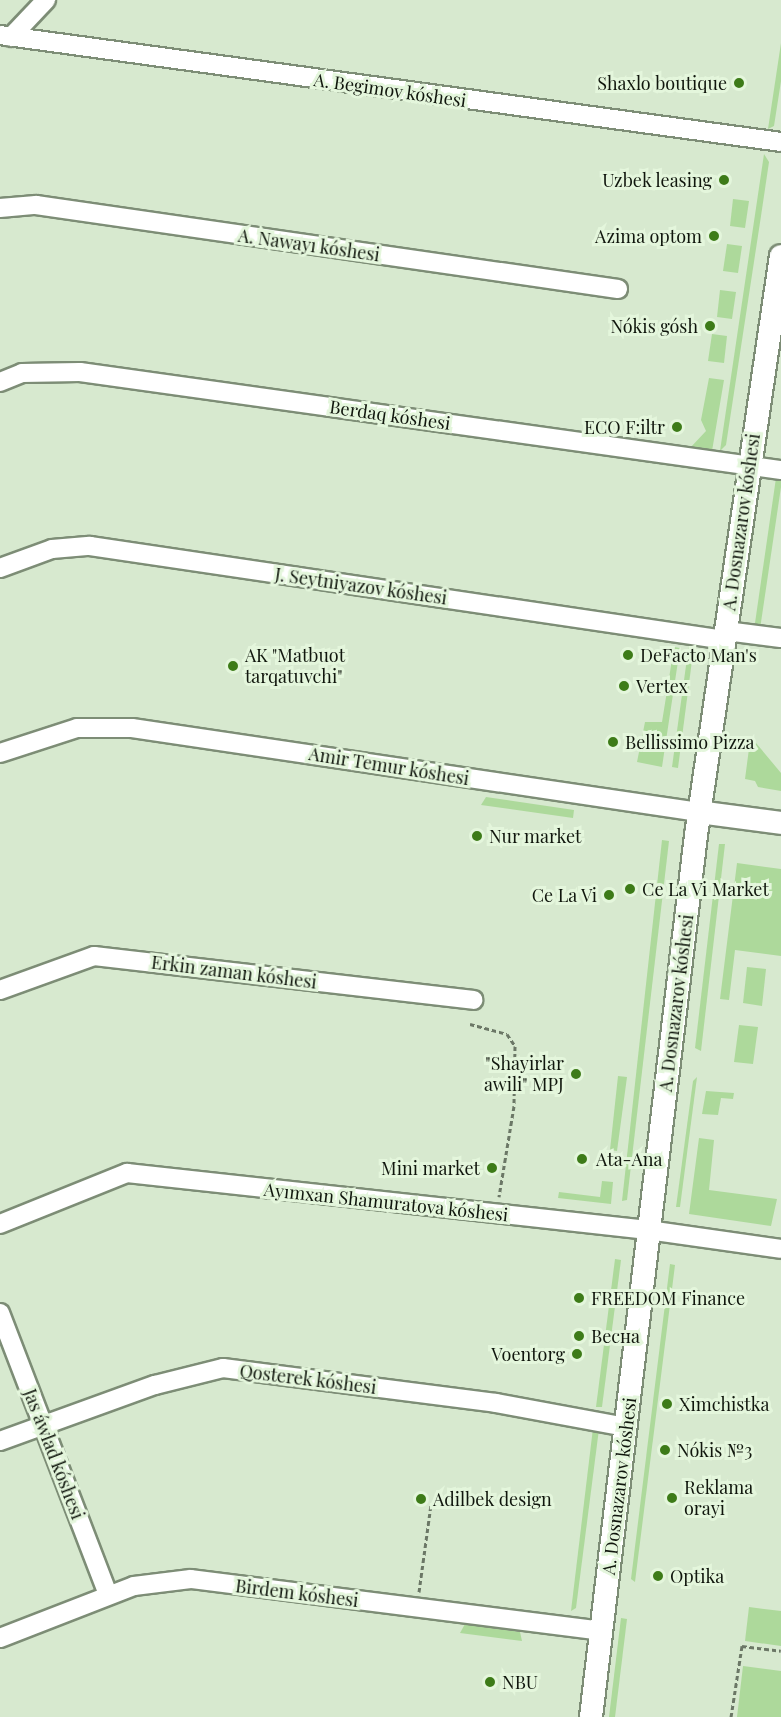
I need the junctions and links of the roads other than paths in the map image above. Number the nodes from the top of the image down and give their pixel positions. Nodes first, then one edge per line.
1 (46, 0) edge
2 (5, 36) edge
3 (781, 142) edge
4 (0, 208) edge
5 (781, 256) edge
6 (618, 289) dead end
7 (777, 312) edge
8 (0, 382) edge
9 (749, 466) junction
10 (781, 470) edge
11 (0, 568) edge
12 (725, 635) junction
13 (781, 638) edge
14 (0, 753) edge
15 (699, 812) junction
16 (781, 823) edge
17 (0, 990) edge
18 (473, 1000) dead end
19 (0, 1224) edge
20 (648, 1230) junction
21 (781, 1249) edge
22 (0, 1312) edge
23 (42, 1423) junction
24 (626, 1427) junction
25 (0, 1441) edge
26 (108, 1594) junction
27 (602, 1631) junction
28 (0, 1638) edge
29 (591, 1717) edge

1 - 2 street
2 - 3 street, A. Begimov kóshesi
4 - 6 street, A. Nawayı kóshesi
5 - 7 main road, A. Dosnazarov kóshesi
7 - 9 main road, A. Dosnazarov kóshesi
8 - 9 street, Berdaq kóshesi
9 - 10 street, Berdaq kóshesi
9 - 12 main road, A. Dosnazarov kóshesi
11 - 12 street, J. Seytniyazov kóshesi
12 - 13 street, J. Seytniyazov kóshesi
12 - 15 main road, A. Dosnazarov kóshesi
14 - 15 street, Amir Temur kóshesi
15 - 16 main road, Amir Temur kóshesi
15 - 20 main road, A. Dosnazarov kóshesi
17 - 18 street, Erkin zaman kóshesi
19 - 20 street, Ayımxan Shamuratova kóshesi
20 - 21 street, Ayımxan Shamuratova kóshesi
20 - 24 main road, A. Dosnazarov kóshesi
22 - 23 street, Jas áwlad kóshesi
23 - 24 street, Qosterek kóshesi
23 - 25 street, Qosterek kóshesi
23 - 26 street, Jas áwlad kóshesi
24 - 27 main road, A. Dosnazarov kóshesi
26 - 27 street, Birdem kóshesi
26 - 28 street, Birdem kóshesi
27 - 29 main road, A. Dosnazarov kóshesi

